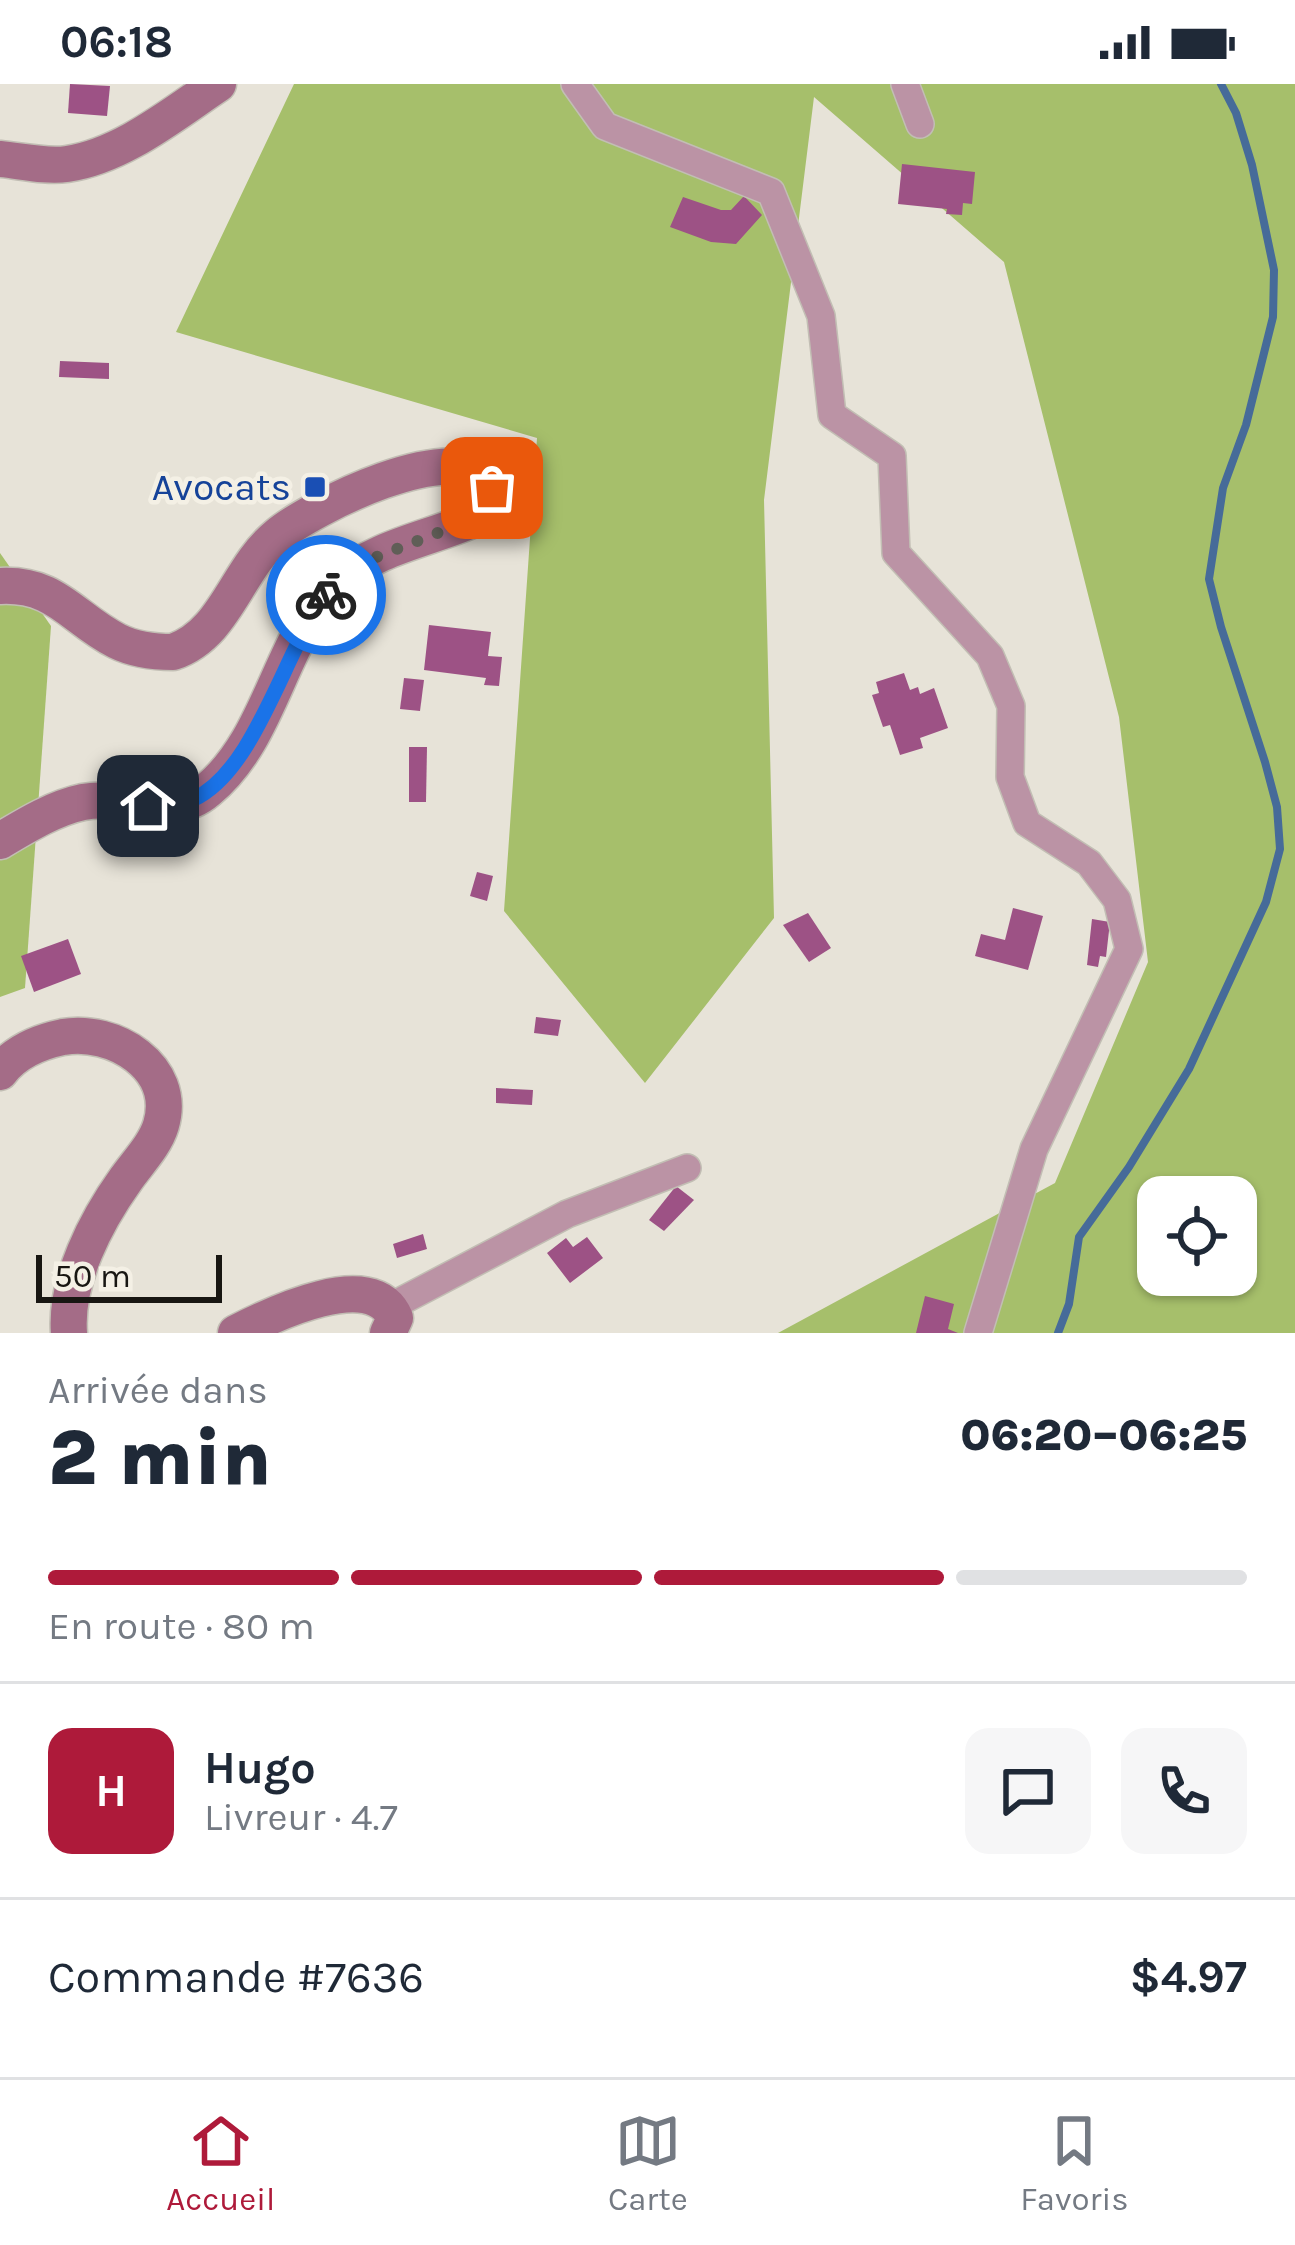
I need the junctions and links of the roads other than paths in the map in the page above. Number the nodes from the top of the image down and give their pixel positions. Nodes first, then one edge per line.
1 (218, 84) edge
2 (575, 84) edge
3 (904, 84) edge
4 (920, 124) dead end
5 (0, 159) edge
6 (0, 586) edge
7 (0, 841) edge
8 (0, 1072) edge
9 (688, 1168) dead end
10 (389, 1320) edge
11 (69, 1333) edge
12 (236, 1333) edge
13 (978, 1333) edge

1 - 5 main road
2 - 13 street
3 - 4 street
6 - 7 main road
8 - 11 main road
9 - 10 street
10 - 12 main road

